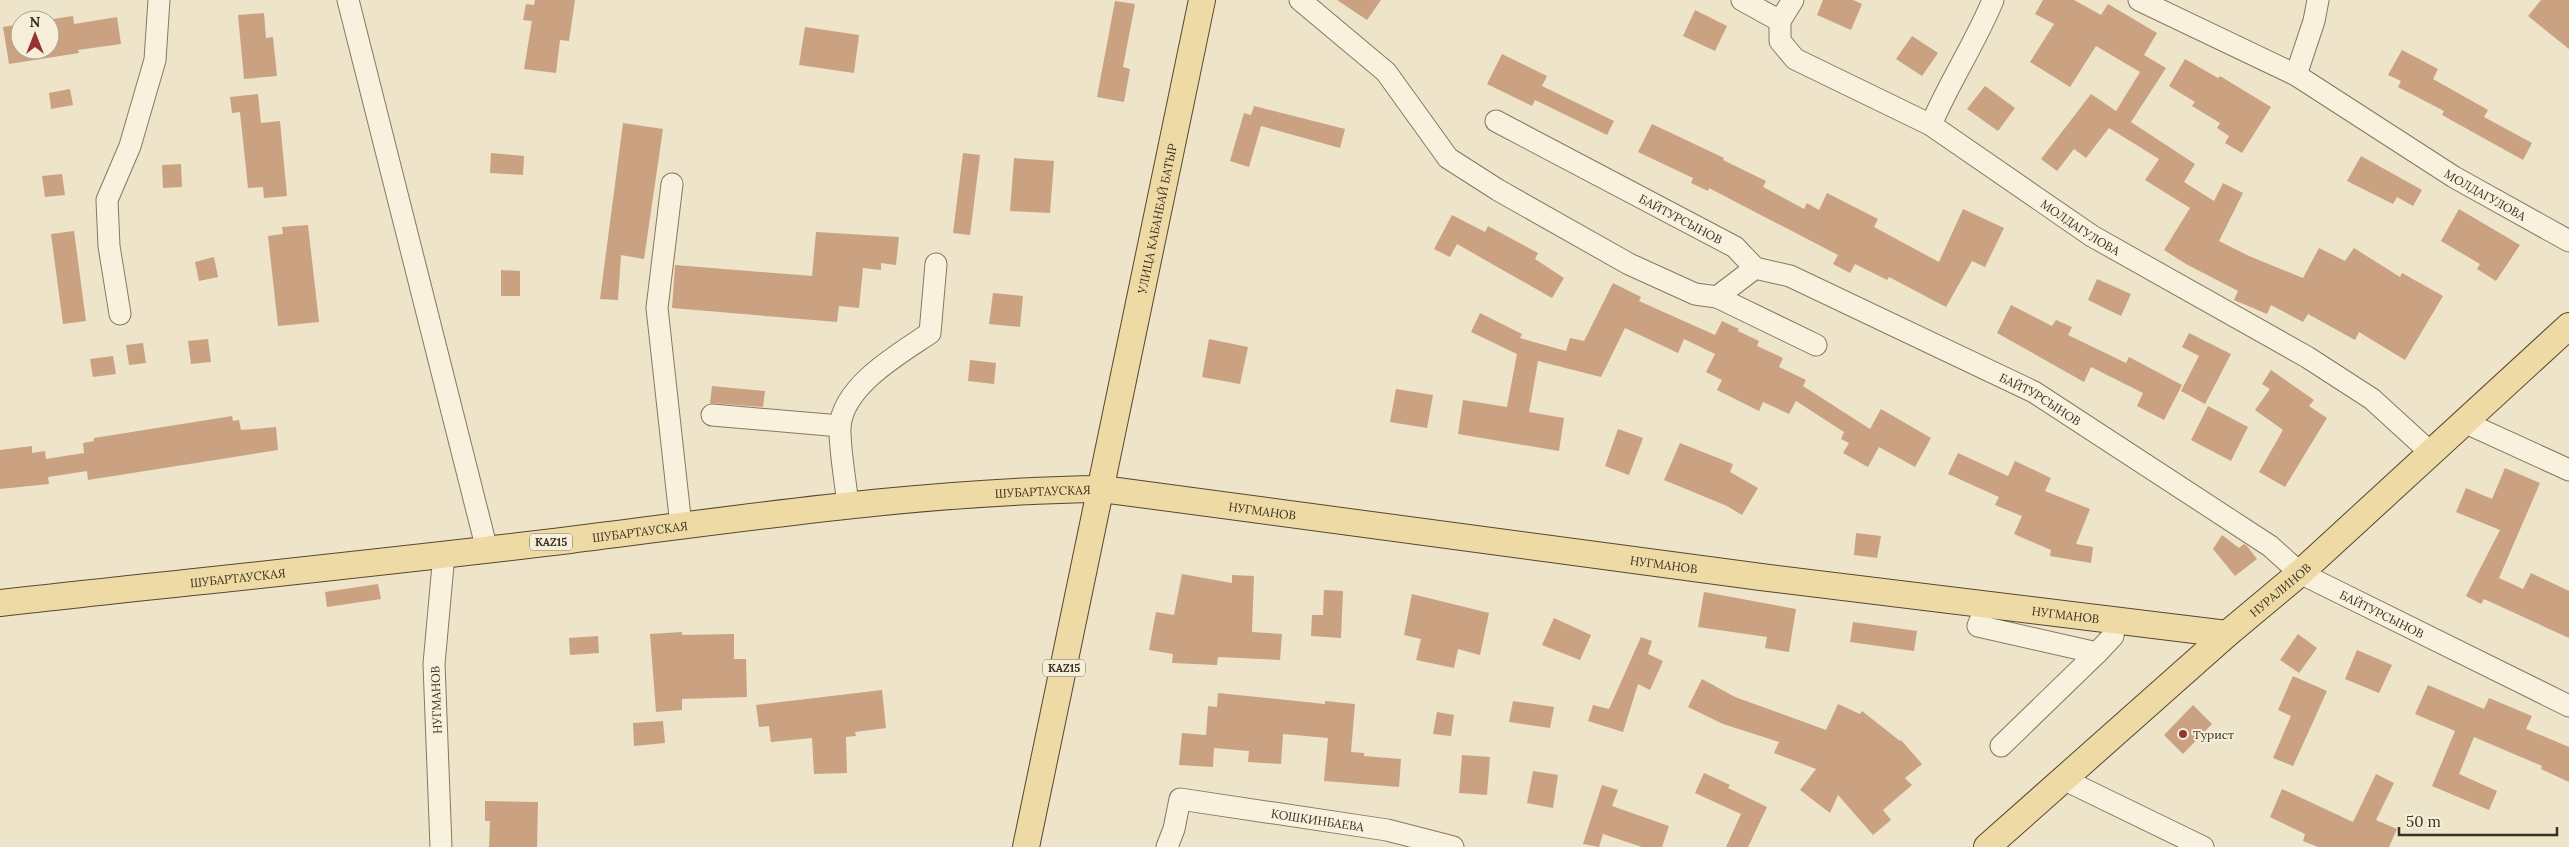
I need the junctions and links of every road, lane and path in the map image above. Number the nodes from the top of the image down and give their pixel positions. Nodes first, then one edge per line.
1 (159, 0) edge
2 (348, 0) edge
3 (1202, 0) edge
4 (1300, 0) edge
5 (1742, 0) edge
6 (1793, 0) edge
7 (1993, 0) edge
8 (2139, 0) edge
9 (2318, 0) edge
10 (1780, 21) junction
11 (2296, 75) junction
12 (1496, 121) dead end
13 (1931, 125) junction
14 (672, 184) dead end
15 (2569, 241) edge
16 (936, 264) dead end
17 (1755, 268) junction
18 (1717, 297) junction
19 (120, 314) dead end
20 (2569, 326) edge
21 (1816, 345) dead end
22 (712, 415) dead end
23 (2464, 422) junction
24 (840, 426) junction
25 (2430, 452) junction
26 (2569, 470) edge
27 (1102, 488) junction
28 (848, 506) junction
29 (681, 526) junction
30 (487, 550) junction
31 (444, 554) junction
32 (2300, 573) junction
33 (0, 603) edge
34 (1986, 606) junction
35 (2115, 621) junction
36 (2227, 634) junction
37 (2097, 653) junction
38 (2569, 706) edge
39 (2001, 746) dead end
40 (2063, 779) junction
41 (441, 847) edge
42 (1026, 847) edge
43 (1167, 847) edge
44 (1453, 847) edge
45 (1987, 847) edge
46 (2203, 847) edge

1 - 19 street
2 - 30 street
3 - 27 main road, УЛИЦА КАБАНБАЙ БАТЫР
4 - 18 street
5 - 10 street
6 - 10 street
7 - 13 street
8 - 11 street, МОЛДАГУЛОВА
9 - 11 street
10 - 13 street, МОЛДАГУЛОВА
11 - 15 street, МОЛДАГУЛОВА
12 - 17 street, БАЙТУРСЫНОВ
13 - 25 street, МОЛДАГУЛОВА
14 - 29 street
16 - 24 street
17 - 18 street
17 - 32 street, БАЙТУРСЫНОВ
18 - 21 street
20 - 23 main road, НУРАЛИНОВ
22 - 24 street
23 - 25 main road, НУРАЛИНОВ
23 - 26 street
24 - 28 street
25 - 32 main road, НУРАЛИНОВ
27 - 28 main road, ШУБАРТАУСКАЯ / KAZ15
27 - 34 main road, НУГМАНОВ
27 - 42 main road, УЛИЦА КАБАНБАЙ БАТЫР / KAZ15
28 - 29 main road, ШУБАРТАУСКАЯ / KAZ15
29 - 30 main road, ШУБАРТАУСКАЯ / KAZ15
30 - 31 main road, ШУБАРТАУСКАЯ / KAZ15
31 - 33 main road, ШУБАРТАУСКАЯ / KAZ15
31 - 41 street, НУГМАНОВ
32 - 36 main road, НУРАЛИНОВ
32 - 38 street, БАЙТУРСЫНОВ
34 - 35 main road, НУГМАНОВ
34 - 37 street
35 - 36 main road, НУГМАНОВ
35 - 37 street
36 - 40 main road, НУРАЛИНОВ
37 - 39 street
40 - 45 main road, НУРАЛИНОВ
40 - 46 street
43 - 44 street, КОШКИНБАЕВА

